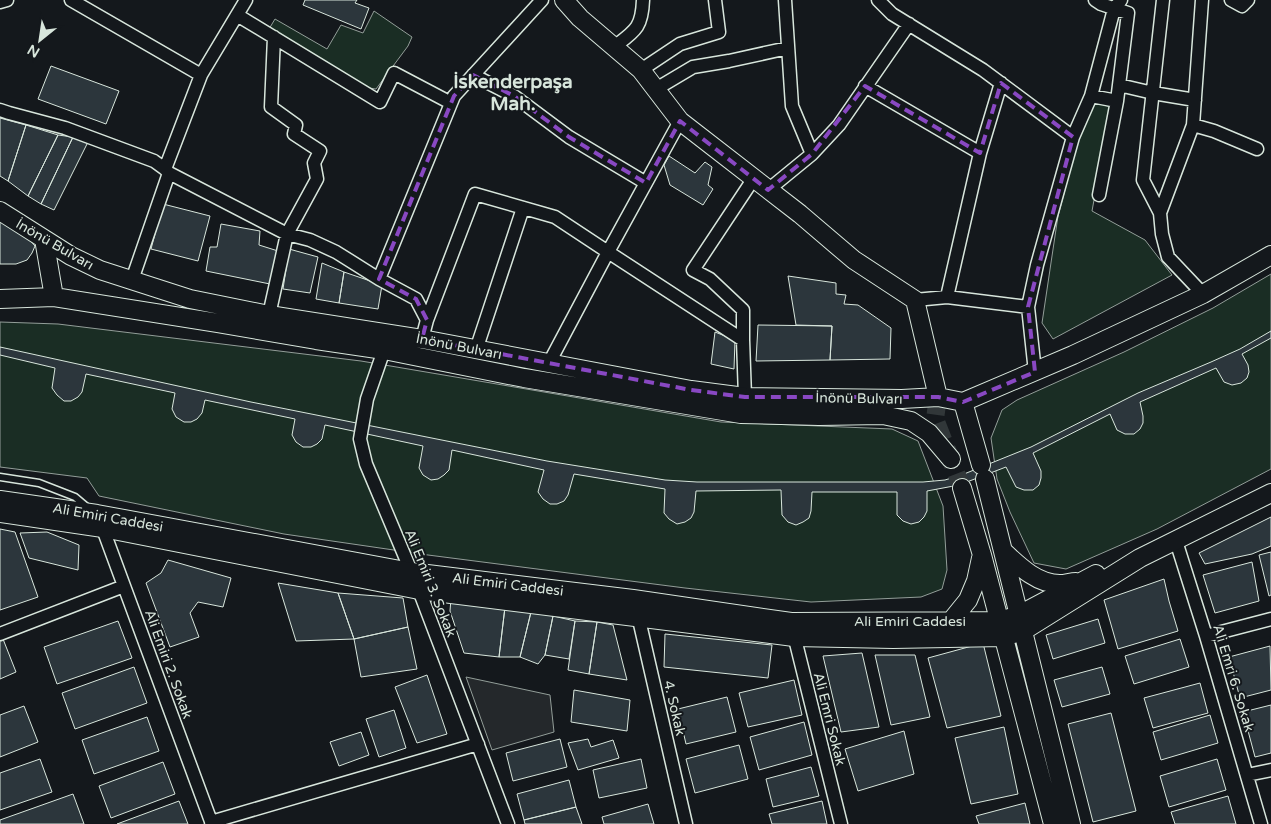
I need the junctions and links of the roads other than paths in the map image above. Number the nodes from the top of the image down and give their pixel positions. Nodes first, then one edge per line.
1 (7, 0) edge
2 (71, 0) edge
3 (246, 0) edge
4 (542, 0) edge
5 (564, 0) edge
6 (643, 0) edge
7 (715, 0) edge
8 (785, 0) edge
9 (878, 0) edge
10 (1095, 0) edge
11 (1163, 0) edge
12 (1202, 0) edge
13 (1231, 0) edge
14 (1248, 0) edge
15 (0, 2) edge
16 (1117, 4) edge
17 (237, 15) junction
18 (909, 24) junction
19 (274, 37) junction
20 (614, 48) junction
21 (788, 48) junction
22 (641, 70) junction
23 (201, 75) junction
24 (473, 75) junction
25 (1000, 83) junction
26 (1119, 85) junction
27 (866, 86) junction
28 (656, 89) junction
29 (1153, 93) junction
30 (1091, 96) junction
31 (1195, 100) junction
32 (1118, 101) junction
33 (451, 103) junction
34 (0, 110) edge
35 (680, 121) junction
36 (1193, 125) junction
37 (1072, 137) junction
38 (1257, 149) dead end
39 (980, 153) junction
40 (812, 154) junction
41 (167, 171) junction
42 (754, 178) junction
43 (646, 183) junction
44 (768, 190) junction
45 (1099, 194) dead end
46 (524, 208) junction
47 (0, 211) edge
48 (1160, 213) junction
49 (287, 234) junction
50 (44, 239) junction
51 (608, 252) junction
52 (1271, 255) edge
53 (379, 279) junction
54 (132, 280) junction
55 (1203, 294) junction
56 (54, 297) junction
57 (947, 297) junction
58 (0, 299) edge
59 (915, 300) junction
60 (1028, 307) junction
61 (269, 315) junction
62 (427, 320) junction
63 (422, 339) junction
64 (743, 340) junction
65 (384, 350) junction
66 (476, 350) junction
67 (549, 363) junction
68 (1035, 372) junction
69 (744, 397) junction
70 (938, 397) junction
71 (963, 402) junction
72 (951, 458) dead end
73 (0, 477) edge
74 (962, 488) tunnel mouth
75 (1271, 493) edge
76 (0, 500) edge
77 (0, 513) edge
78 (100, 521) junction
79 (1176, 541) junction
80 (1003, 551) junction
81 (982, 556) junction
82 (1140, 558) junction
83 (411, 572) junction
84 (1084, 580) junction
85 (124, 586) junction
86 (419, 590) junction
87 (633, 599) junction
88 (639, 617) junction
89 (1271, 619) edge
90 (951, 621) junction
91 (1021, 623) junction
92 (792, 629) junction
93 (1001, 629) junction
94 (0, 634) edge
95 (1206, 636) junction
96 (478, 744) junction
97 (1271, 770) edge
98 (1247, 775) junction
99 (212, 823) edge
100 (508, 824) edge
101 (686, 824) edge
102 (841, 824) edge
103 (1053, 824) edge
104 (1072, 824) edge
105 (1261, 824) edge

1 - 15 street
2 - 23 street
3 - 17 street
4 - 24 street
5 - 20 main road
6 - 20 street
7 - 22 street
8 - 21 street
9 - 18 street
10 - 16 street
11 - 29 street
12 - 31 street
13 - 14 street
16 - 26 street
16 - 30 street
17 - 19 street
17 - 23 street
18 - 25 street
18 - 27 street
19 - 33 street
19 - 49 street
20 - 22 main road
21 - 28 street
21 - 40 street
22 - 28 main road
23 - 41 street
24 - 33 street
24 - 43 street
25 - 37 street
25 - 39 street
26 - 29 street
26 - 32 street
27 - 39 street
27 - 40 street
28 - 35 main road
29 - 31 street
29 - 48 street
30 - 32 street
30 - 37 street
31 - 36 street
32 - 45 street
33 - 53 street
34 - 41 street
35 - 42 main road
35 - 43 street
36 - 38 street
36 - 48 street
37 - 60 street
39 - 57 street
40 - 44 street
41 - 49 street
41 - 54 street
42 - 44 main road
42 - 64 street
43 - 51 street
44 - 59 main road
46 - 51 street
46 - 62 street
46 - 66 street
47 - 50 main road, İnönü Bulvarı
48 - 55 street
49 - 53 street
49 - 61 street
50 - 54 main road, İnönü Bulvarı
50 - 56 main road
51 - 64 street
51 - 67 street
52 - 55 main road
53 - 62 street
54 - 61 main road, İnönü Bulvarı
55 - 68 main road
56 - 58 main road
56 - 65 main road
57 - 59 street
57 - 60 street
59 - 70 main road
60 - 68 street
61 - 63 main road, İnönü Bulvarı
62 - 63 street
63 - 66 main road, İnönü Bulvarı
64 - 69 street
65 - 72 main road
65 - 83 street, Ali Emiri 3. Sokak
66 - 67 main road, İnönü Bulvarı
67 - 69 main road, İnönü Bulvarı
68 - 71 main road
69 - 70 main road, İnönü Bulvarı
70 - 71 main road, İnönü Bulvarı
71 - 80 main road
73 - 78 lane
74 - 81 main road
75 - 79 main road
76 - 78 main road, Ali Emiri Caddesi
77 - 78 main road
78 - 83 main road, Ali Emiri Caddesi
78 - 85 street, Ali Emiri 2. Sokak
78 - 86 main road
79 - 82 main road
79 - 95 street, Ali Emri 6. Sokak
80 - 84 main road
80 - 91 main road
81 - 90 main road
81 - 93 main road
82 - 84 main road
82 - 91 main road
83 - 86 street, Ali Emiri 3. Sokak
83 - 87 main road, Ali Emiri Caddesi
84 - 91 main road
85 - 94 street
85 - 99 street, Ali Emiri 2. Sokak
86 - 88 main road
86 - 96 street, Ali Emiri 3. Sokak
87 - 88 street, 4. Sokak
87 - 92 main road, Ali Emiri Caddesi
88 - 92 main road
88 - 101 street, 4. Sokak
89 - 95 street
90 - 92 main road, Ali Emiri Caddesi
90 - 93 main road, Ali Emiri Caddesi
91 - 93 main road, Ali Emiri Caddesi
91 - 104 main road
92 - 93 main road
92 - 102 street, Ali Emri Sokak
93 - 103 main road
95 - 98 street, Ali Emri 6. Sokak
96 - 99 street
96 - 100 street, Ali Emiri 3. Sokak
97 - 98 street
98 - 105 street, Ali Emri 6. Sokak

